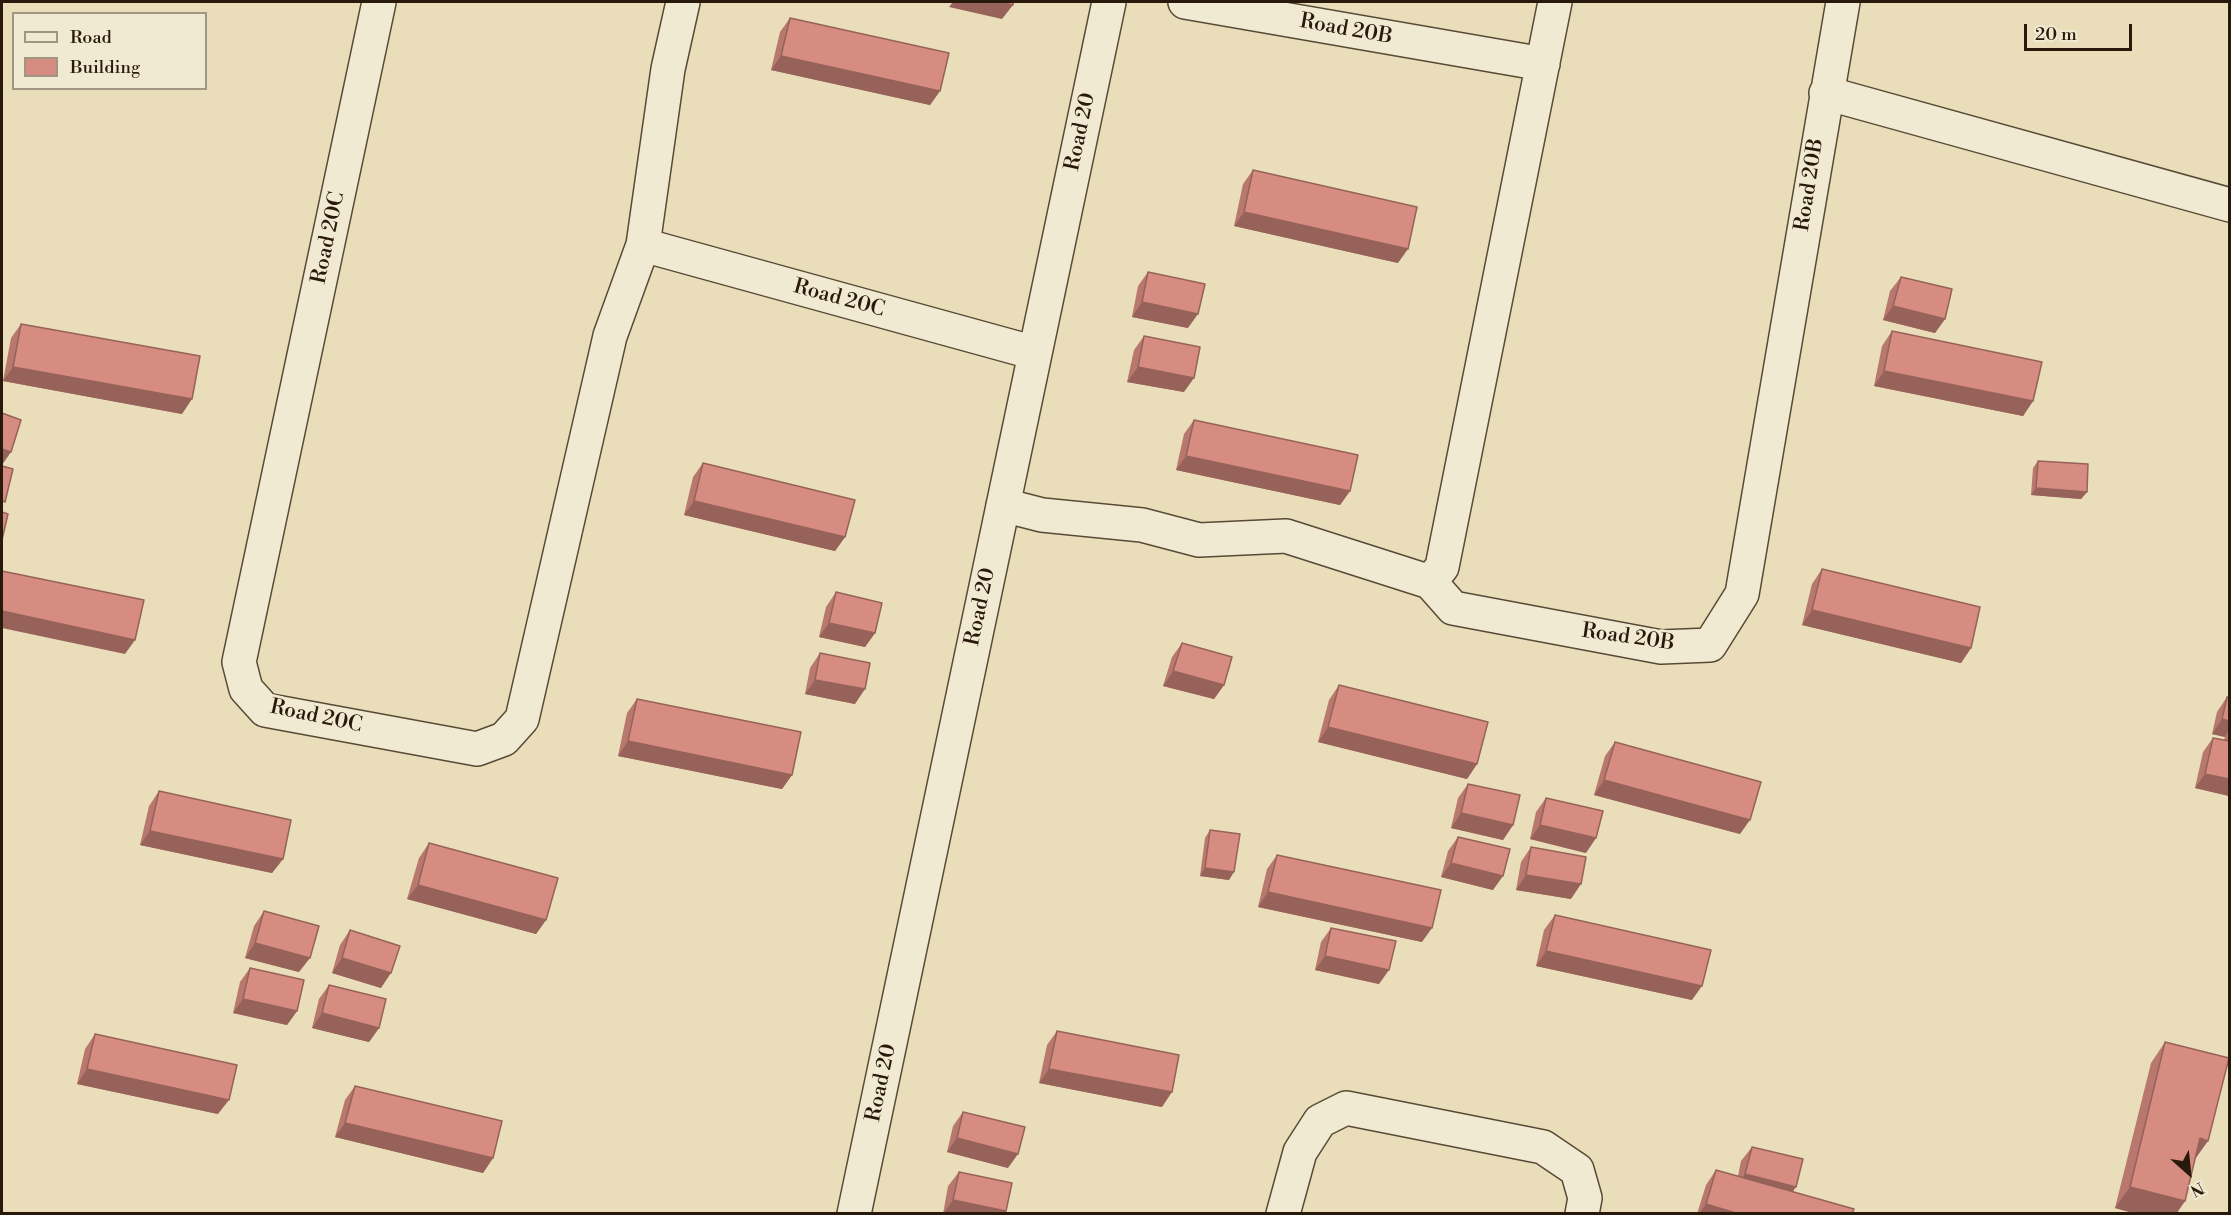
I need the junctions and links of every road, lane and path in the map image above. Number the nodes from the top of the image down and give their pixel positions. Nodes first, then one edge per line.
1 (379, 2) edge
2 (683, 2) edge
3 (1109, 2) edge
4 (1185, 2) edge
5 (1555, 2) edge
6 (1843, 2) edge
7 (1543, 64) junction
8 (1826, 93) junction
9 (2229, 206) edge
10 (643, 245) junction
11 (1035, 353) junction
12 (1003, 505) junction
13 (1430, 582) junction
14 (854, 1214) edge
15 (1284, 1214) edge
16 (1582, 1214) edge

1 - 10 street, Road 20C
2 - 10 street, Road 20C
3 - 11 street, Road 20
4 - 7 street, Road 20B
5 - 7 street
6 - 8 street, Road 20B
7 - 13 street
8 - 9 street
8 - 13 street, Road 20B
10 - 11 street, Road 20C
11 - 12 street, Road 20
12 - 13 street
12 - 14 street, Road 20
15 - 16 street

